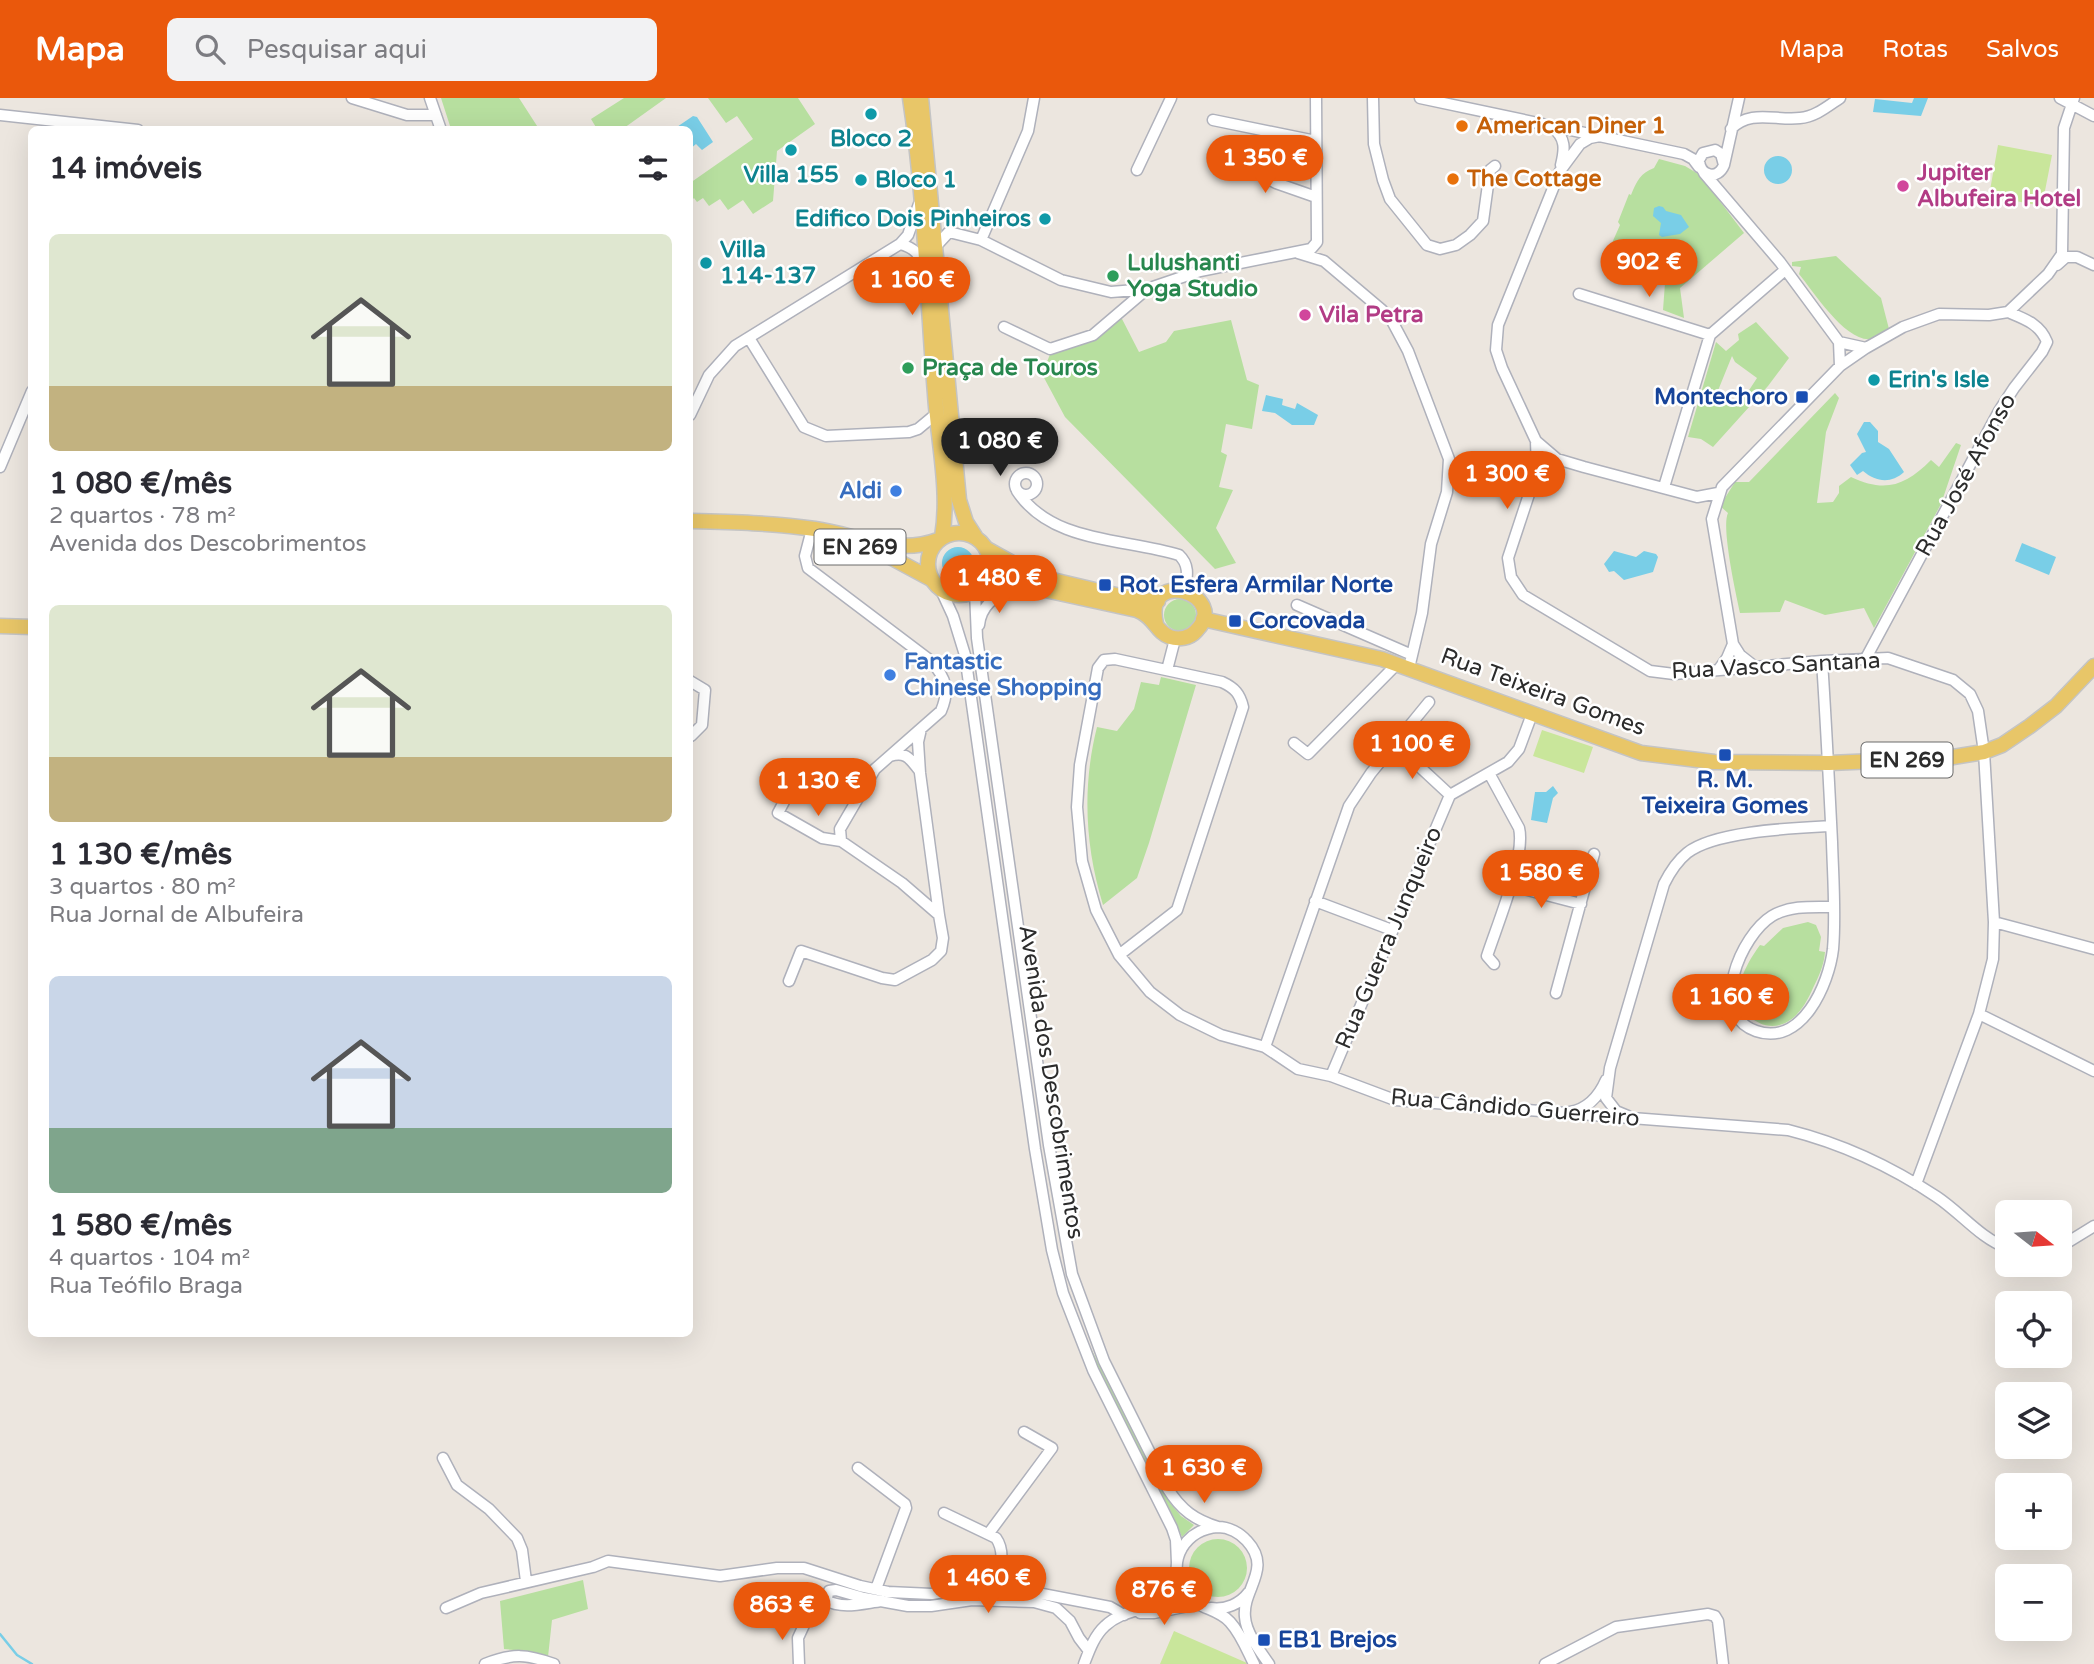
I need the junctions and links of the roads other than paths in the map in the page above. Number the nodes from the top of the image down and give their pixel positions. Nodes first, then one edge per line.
1 (352, 98) edge
2 (430, 98) edge
3 (910, 98) edge
4 (921, 98) edge
5 (1034, 98) edge
6 (1171, 98) edge
7 (1316, 98) edge
8 (1373, 98) edge
9 (1420, 98) edge
10 (1840, 98) edge
11 (2060, 98) edge
12 (1738, 102) edge
13 (2072, 102) edge
14 (0, 115) edge
15 (436, 115) junction
16 (2094, 116) edge
17 (1749, 117) junction
18 (1213, 120) dead end
19 (1548, 125) junction
20 (101, 126) edge
21 (440, 126) edge
22 (1731, 130) junction
23 (1600, 136) junction
24 (1316, 141) junction
25 (1711, 149) junction
26 (1229, 159) dead end
27 (1495, 166) dead end
28 (1723, 168) junction
29 (1137, 170) dead end
30 (1702, 170) junction
31 (1560, 172) junction
32 (1316, 197) junction
33 (1727, 197) junction
34 (921, 198) junction
35 (2062, 228) junction
36 (981, 240) junction
37 (901, 244) junction
38 (936, 246) junction
39 (1295, 253) junction
40 (2077, 257) junction
41 (2094, 265) edge
42 (1785, 270) junction
43 (926, 271) junction
44 (2048, 274) junction
45 (1147, 289) junction
46 (1579, 294) dead end
47 (2008, 312) junction
48 (1004, 327) dead end
49 (1710, 335) junction
50 (749, 338) junction
51 (1839, 342) junction
52 (1866, 348) junction
53 (1840, 366) junction
54 (28, 400) edge
55 (693, 409) edge
56 (936, 414) junction
57 (1536, 442) junction
58 (1558, 459) junction
59 (0, 467) edge
60 (1536, 470) junction
61 (1664, 487) junction
62 (1017, 491) junction
63 (1718, 493) junction
64 (1032, 494) junction
65 (1031, 507) junction
66 (693, 521) edge
67 (784, 526) junction
68 (811, 533) junction
69 (975, 536) junction
70 (940, 539) junction
71 (987, 550) junction
72 (936, 584) junction
73 (1013, 587) junction
74 (977, 589) junction
75 (1185, 590) junction
76 (1158, 601) junction
77 (1297, 605) dead end
78 (1203, 619) junction
79 (1156, 624) junction
80 (0, 626) edge
81 (28, 627) edge
82 (977, 638) junction
83 (1175, 639) junction
84 (1733, 644) junction
85 (1866, 658) junction
86 (1822, 661) junction
87 (1406, 662) junction
88 (1754, 666) junction
89 (2094, 666) edge
90 (1719, 669) junction
91 (1167, 670) junction
92 (693, 683) edge
93 (1429, 702) dead end
94 (1532, 714) junction
95 (921, 729) junction
96 (693, 734) edge
97 (1293, 743) dead end
98 (1395, 744) junction
99 (1984, 752) junction
100 (888, 756) junction
101 (1829, 763) junction
102 (920, 773) junction
103 (1489, 774) junction
104 (1450, 795) junction
105 (787, 796) dead end
106 (1831, 826) junction
107 (841, 841) junction
108 (1594, 854) dead end
109 (1509, 885) junction
110 (1315, 901) junction
111 (1581, 904) junction
112 (1834, 906) junction
113 (939, 915) junction
114 (1994, 922) junction
115 (1392, 930) junction
116 (2094, 949) edge
117 (1119, 955) junction
118 (1493, 964) dead end
119 (789, 981) dead end
120 (1556, 993) dead end
121 (1979, 1014) junction
122 (1265, 1046) junction
123 (1610, 1068) junction
124 (2094, 1071) edge
125 (1331, 1076) junction
126 (1564, 1114) junction
127 (1637, 1119) junction
128 (1916, 1184) junction
129 (2094, 1226) edge
130 (2072, 1240) edge
131 (1995, 1241) edge
132 (1024, 1433) dead end
133 (443, 1458) dead end
134 (858, 1468) dead end
135 (944, 1513) dead end
136 (1218, 1527) junction
137 (989, 1533) junction
138 (1177, 1568) junction
139 (526, 1581) junction
140 (1252, 1587) junction
141 (997, 1588) junction
142 (876, 1589) junction
143 (881, 1601) dead end
144 (1202, 1605) junction
145 (446, 1608) dead end
146 (1124, 1615) junction
147 (804, 1625) dead end
148 (1089, 1660) edge
149 (485, 1664) edge
150 (555, 1664) edge
151 (799, 1664) edge
152 (1254, 1664) edge
153 (1269, 1664) edge
154 (1545, 1664) edge
155 (1723, 1664) edge

1 - 15 street
2 - 15 street
3 - 34 main road
4 - 38 main road
5 - 36 street
6 - 29 street
7 - 24 street
8 - 27 street
9 - 19 street
10 - 17 street
11 - 13 street
12 - 17 street
12 - 22 street
13 - 16 street
13 - 35 street
14 - 20 street
15 - 21 street
17 - 22 street
18 - 24 street
19 - 23 street
19 - 31 street, Rua Vasco Santana
22 - 25 street
22 - 28 street
23 - 30 street
23 - 31 street, Rua Vasco Santana
24 - 32 street
25 - 28 street
25 - 30 street
26 - 32 street
28 - 30 street
28 - 33 street
30 - 33 street
31 - 57 street, Rua Vasco Santana
32 - 39 street
33 - 42 street
34 - 37 street
34 - 43 main road
35 - 40 street
35 - 44 street
36 - 38 street
36 - 45 street
37 - 43 street
37 - 50 street
38 - 69 main road
39 - 45 street
39 - 87 street
40 - 41 street
40 - 44 street
42 - 49 street
42 - 51 street
43 - 56 main road
44 - 47 street
45 - 48 street
46 - 49 street
47 - 52 street
47 - 85 street, Rua José Afonso
49 - 61 street
50 - 55 street
50 - 56 street
51 - 52 street
51 - 53 street
52 - 53 street
53 - 63 street
54 - 59 street
56 - 70 main road
57 - 58 street
57 - 60 street, Rua Vasco Santana
58 - 60 street
58 - 61 street
60 - 90 street, Rua Vasco Santana
61 - 63 street
62 - 64 street
62 - 64 street
62 - 65 street
63 - 84 street
64 - 65 street
65 - 75 street
66 - 67 main road, EN 269
67 - 68 main road, EN 269
67 - 70 main road, EN 269
68 - 72 main road, EN 269
68 - 95 street
69 - 70 main road, EN 269
69 - 71 main road
70 - 72 main road, EN 269
71 - 74 main road
71 - 76 main road
72 - 74 main road, EN 269
72 - 138 street, Avenida dos Descobrimentos
73 - 74 main road, EN 269
73 - 79 main road, EN 269
73 - 82 street
74 - 82 street, Avenida dos Descobrimentos
75 - 76 main road
75 - 78 main road
76 - 79 main road
77 - 87 street
78 - 83 main road
78 - 87 main road, Rua Teixeira Gomes / EN 269
79 - 83 main road, EN 269
80 - 81 main road
82 - 136 street, Avenida dos Descobrimentos
83 - 91 street
84 - 88 street
84 - 90 street
85 - 86 street, Rua Vasco Santana
85 - 99 street, Rua Vasco Santana
86 - 88 street, Rua Vasco Santana
86 - 101 street
87 - 94 main road, Rua Teixeira Gomes / EN 269
87 - 97 street
88 - 90 street, Rua Vasco Santana
89 - 99 main road, Rua Teixeira Gomes / EN 269
91 - 117 street, Rua Cândido Guerreiro
91 - 117 street
92 - 96 street
93 - 98 street
94 - 101 main road, Rua Teixeira Gomes / EN 269
94 - 103 street
95 - 100 street
95 - 102 street
98 - 104 street
98 - 110 street
99 - 101 main road, Rua Teixeira Gomes / EN 269
99 - 114 street, Rua Vasco Santana
100 - 102 street
100 - 107 street
101 - 106 street
102 - 113 street
103 - 104 street
103 - 109 street
104 - 115 street, Rua Guerra Junqueiro
105 - 107 street
106 - 112 street
106 - 123 street
107 - 113 street
108 - 111 street
109 - 111 street
109 - 118 street
110 - 115 street
110 - 122 street
111 - 120 street
112 - 112 street
113 - 119 street
114 - 116 street
114 - 121 street, Rua Vasco Santana
115 - 125 street, Rua Guerra Junqueiro
117 - 122 street, Rua Cândido Guerreiro
121 - 124 street
121 - 128 street, Rua Vasco Santana
122 - 125 street, Rua Cândido Guerreiro
123 - 126 street
123 - 127 street
125 - 126 street, Rua Cândido Guerreiro
126 - 127 street, Rua Cândido Guerreiro
127 - 128 street, Rua Cândido Guerreiro
128 - 131 street, Rua Cândido Guerreiro
129 - 130 street
132 - 137 street
133 - 139 street
134 - 142 street
135 - 137 street
136 - 138 street
136 - 140 street
137 - 141 street
138 - 144 street
138 - 146 street
139 - 142 street
139 - 145 street
140 - 144 street
140 - 153 street
141 - 142 street
141 - 146 street
143 - 148 street
144 - 146 street
144 - 152 street
146 - 148 street
147 - 151 street
149 - 150 street
154 - 155 street

